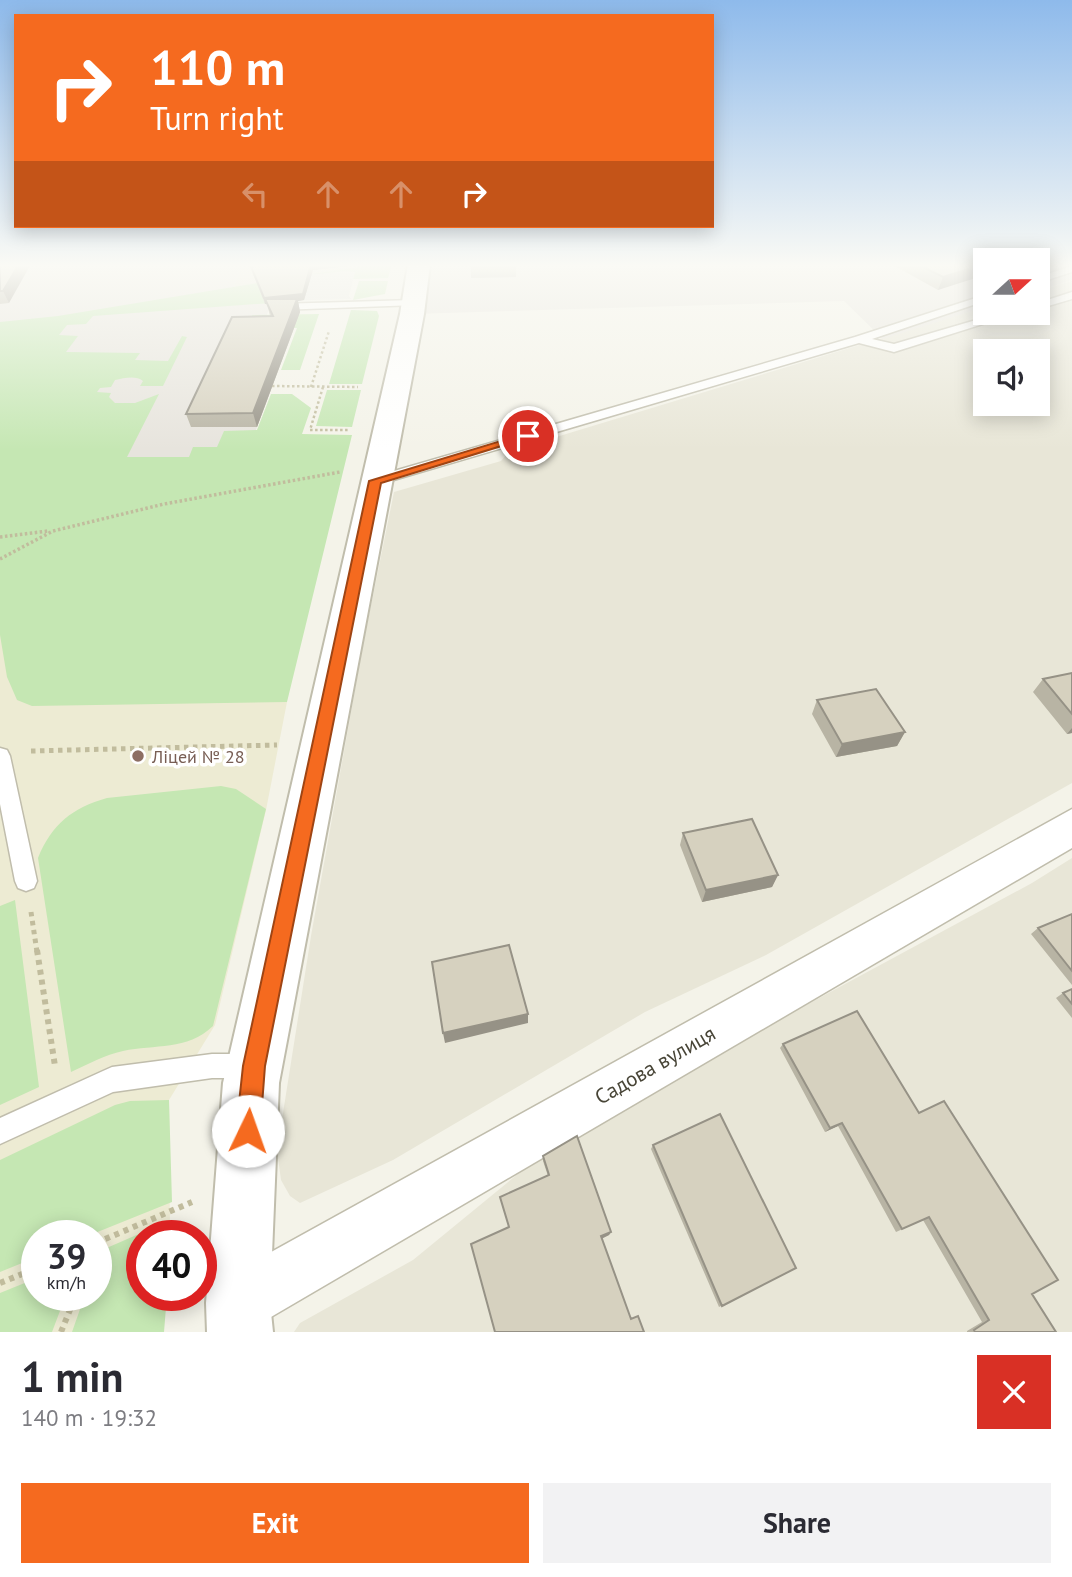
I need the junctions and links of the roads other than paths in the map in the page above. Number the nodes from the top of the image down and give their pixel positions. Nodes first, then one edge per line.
1 (404, 326) edge
2 (898, 326) edge
3 (968, 326) edge
4 (859, 339) junction
5 (361, 476) junction
6 (0, 756) edge
7 (1072, 827) edge
8 (26, 881) road end
9 (254, 1066) junction
10 (0, 1131) edge
11 (239, 1318) edge

1 - 5 street
2 - 4 lane
3 - 4 lane
4 - 5 lane
5 - 9 street
6 - 8 lane
7 - 11 street, Садова вулиця
9 - 10 lane
9 - 11 street

